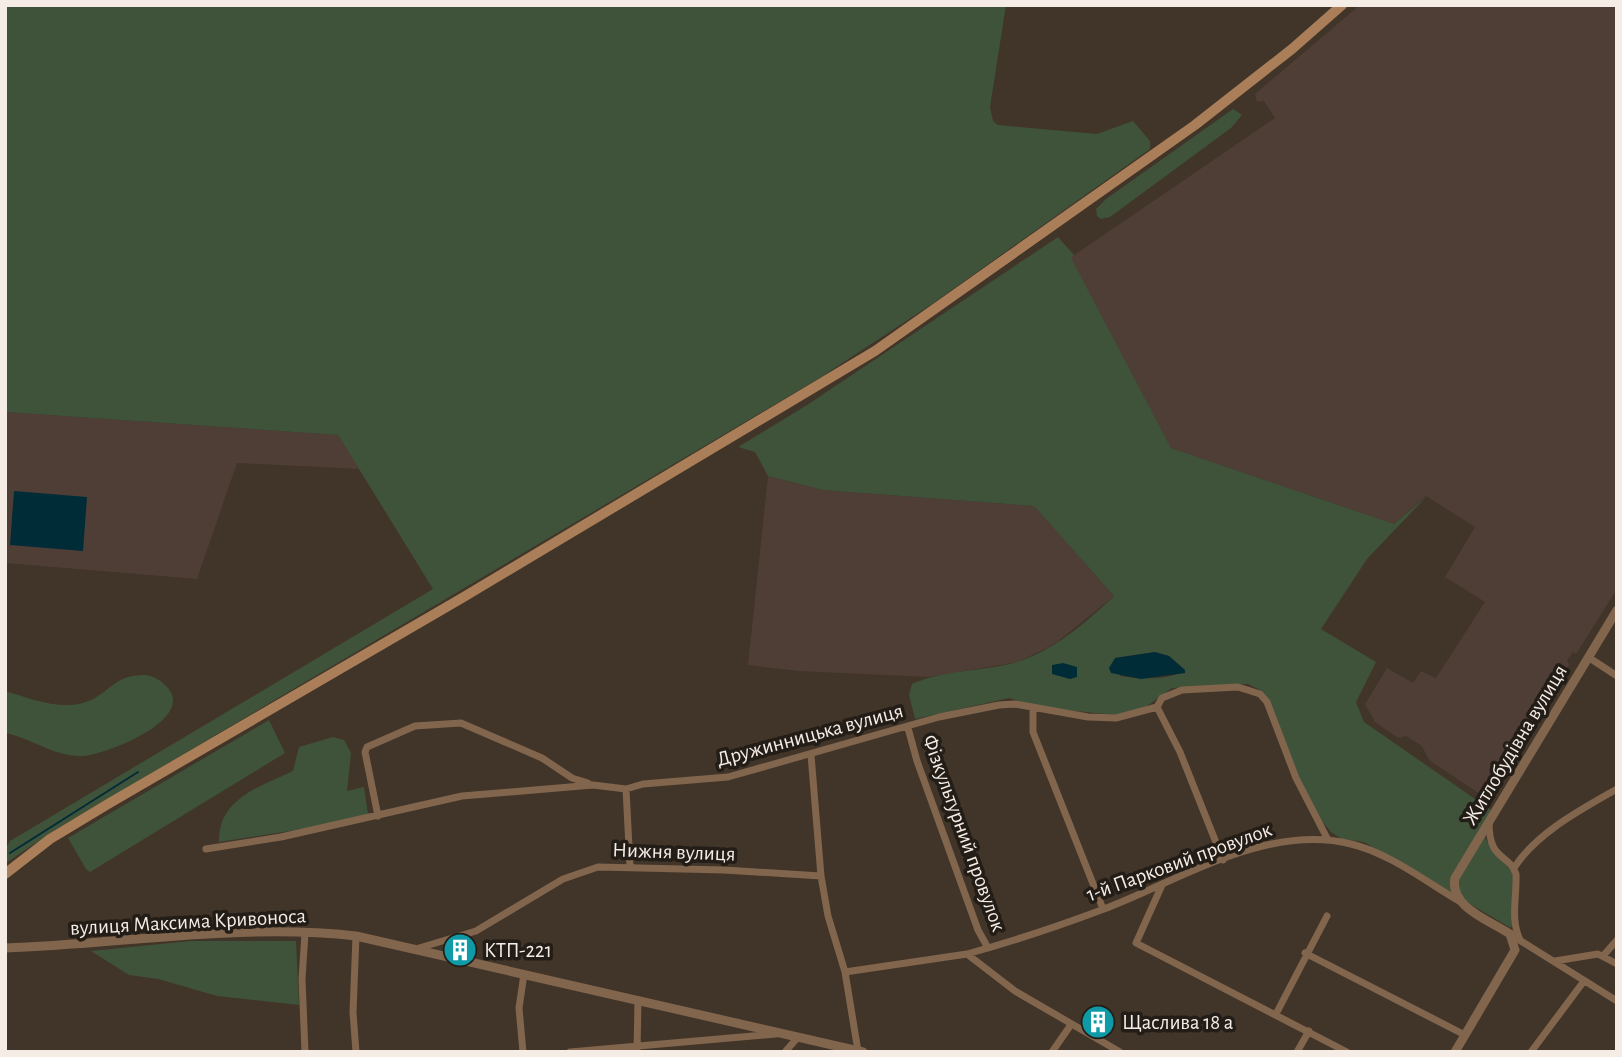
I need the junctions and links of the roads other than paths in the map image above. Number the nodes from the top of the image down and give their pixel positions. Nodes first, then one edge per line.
1 (1342, 5) edge
2 (1617, 610) edge
3 (1588, 657) junction
4 (1617, 676) edge
5 (1157, 707) junction
6 (1033, 709) junction
7 (908, 728) junction
8 (811, 755) junction
9 (593, 785) junction
10 (626, 789) junction
11 (1617, 789) edge
12 (379, 816) junction
13 (1489, 822) junction
14 (1328, 840) junction
15 (206, 849) dead end
16 (1223, 860) junction
17 (630, 866) junction
18 (1514, 868) junction
19 (5, 874) edge
20 (821, 876) junction
21 (1162, 885) junction
22 (1459, 901) junction
23 (1103, 909) junction
24 (1327, 916) dead end
25 (305, 933) junction
26 (1510, 934) junction
27 (356, 936) junction
28 (1520, 940) junction
29 (1617, 940) edge
30 (5, 948) edge
31 (419, 948) junction
32 (988, 948) junction
33 (1306, 953) junction
34 (968, 954) junction
35 (1603, 956) junction
36 (1555, 961) junction
37 (1617, 964) edge
38 (845, 972) junction
39 (524, 974) junction
40 (1584, 981) junction
41 (639, 1000) junction
42 (1617, 1000) edge
43 (1276, 1014) junction
44 (1070, 1026) junction
45 (1309, 1031) junction
46 (784, 1033) junction
47 (1465, 1035) junction
48 (798, 1037) junction
49 (637, 1049) edge
50 (860, 1051) edge
51 (305, 1052) edge
52 (356, 1052) edge
53 (523, 1052) edge
54 (570, 1052) edge
55 (785, 1052) edge
56 (1052, 1052) edge
57 (1120, 1052) edge
58 (1297, 1052) edge
59 (1347, 1052) edge
60 (1455, 1052) edge
61 (1531, 1052) edge

1 - 19 main road
2 - 3 street, Житлобудівна вулиця
3 - 4 street
3 - 13 street, Житлобудівна вулиця
5 - 6 street, Дружинницька вулиця
5 - 14 street, Дружинницька вулиця
5 - 16 street
6 - 7 street, Дружинницька вулиця
6 - 23 street
7 - 8 street, Дружинницька вулиця
7 - 32 street, Фізкультурний провулок
8 - 10 street, Дружинницька вулиця
8 - 20 street
9 - 10 street, Дружинницька вулиця
9 - 12 street, Дружинницька вулиця
9 - 12 street
10 - 17 street
11 - 18 street
12 - 15 street, Дружинницька вулиця
13 - 18 street
13 - 22 street, Житлобудівна вулиця
14 - 16 street, 1-й Парковий провулок
14 - 22 street, 1-й Парковий провулок
16 - 21 street, 1-й Парковий провулок
17 - 20 street, Нижня вулиця
17 - 31 street, Нижня вулиця
18 - 28 street
20 - 38 street
21 - 23 street, 1-й Парковий провулок
21 - 43 street
22 - 26 street, 1-й Парковий провулок
23 - 32 street, 1-й Парковий провулок
24 - 33 street
25 - 27 street, вулиця Максима Кривоноса
25 - 30 street, вулиця Максима Кривоноса
25 - 51 street
26 - 28 street, 1-й Парковий провулок
26 - 47 street
27 - 31 street, вулиця Максима Кривоноса
27 - 52 street
28 - 36 street, 1-й Парковий провулок
29 - 35 street
31 - 39 street, вулиця Максима Кривоноса
32 - 34 street, 1-й Парковий провулок
33 - 43 street
33 - 47 street
34 - 38 street, 1-й Парковий провулок
34 - 44 street
35 - 36 street
35 - 37 street
36 - 40 street, 1-й Парковий провулок
38 - 50 street
39 - 41 street, вулиця Максима Кривоноса
39 - 53 street
40 - 42 street, 1-й Парковий провулок
40 - 61 street
41 - 46 street, вулиця Максима Кривоноса
41 - 49 street
43 - 45 street
44 - 56 street
44 - 57 street
45 - 58 street
45 - 59 street
46 - 48 street, вулиця Максима Кривоноса
46 - 49 street
47 - 60 street
48 - 50 street, вулиця Максима Кривоноса
48 - 55 street
49 - 54 street

